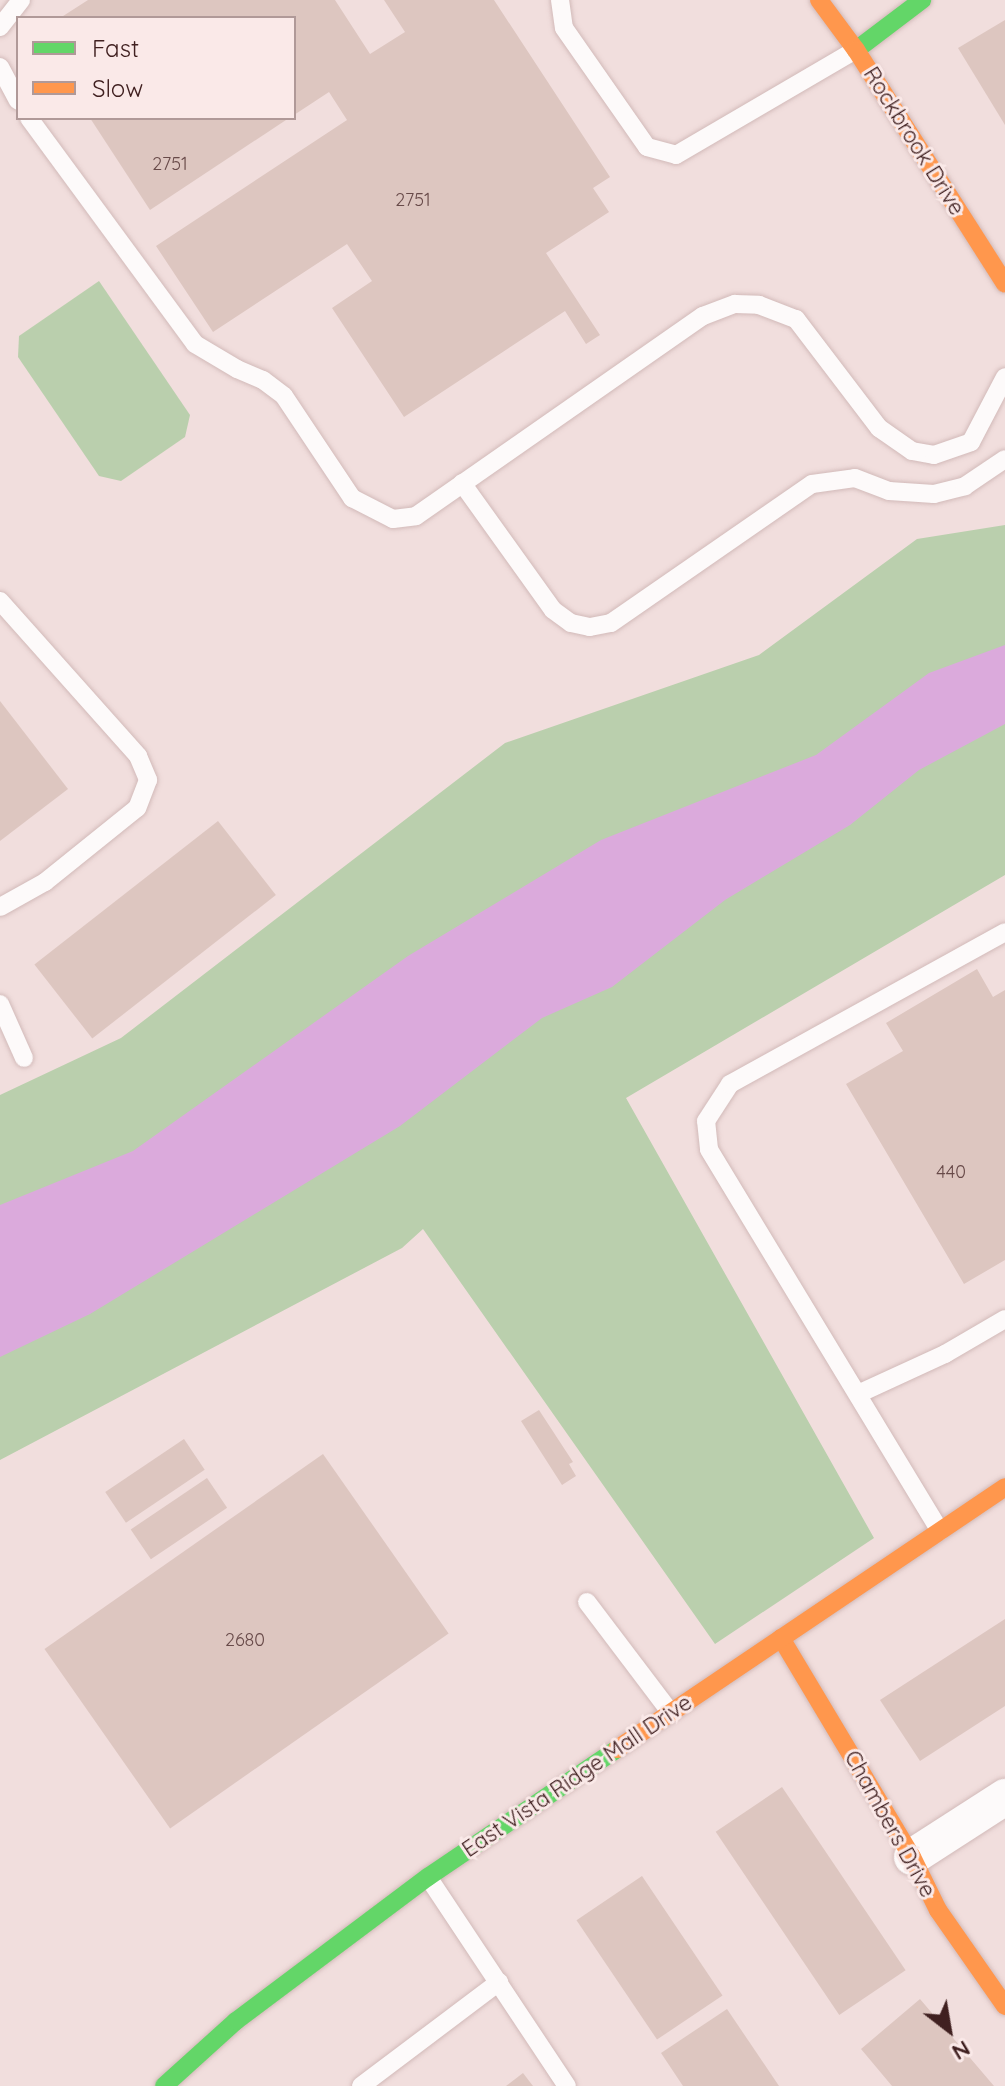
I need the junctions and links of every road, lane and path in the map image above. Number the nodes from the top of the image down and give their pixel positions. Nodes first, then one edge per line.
1 (21, 0) edge
2 (560, 0) edge
3 (819, 0) edge
4 (922, 0) edge
5 (0, 27) edge
6 (856, 50) junction
7 (0, 67) edge
8 (16, 97) edge
9 (30, 120) edge
10 (1005, 284) edge
11 (1005, 377) edge
12 (1005, 459) edge
13 (462, 483) junction
14 (0, 601) edge
15 (0, 907) edge
16 (1005, 932) edge
17 (0, 1004) edge
18 (24, 1058) dead end
19 (1005, 1319) edge
20 (858, 1394) junction
21 (1005, 1487) edge
22 (940, 1531) junction
23 (587, 1602) dead end
24 (781, 1638) junction
25 (671, 1713) junction
26 (1005, 1797) edge
27 (912, 1857) junction
28 (428, 1877) junction
29 (499, 1982) junction
30 (1005, 2006) edge
31 (164, 2086) edge
32 (361, 2086) edge
33 (567, 2086) edge

1 - 5 lane
2 - 6 lane
3 - 6 main road, Rockbrook Drive
4 - 6 main road
6 - 10 main road, Rockbrook Drive
7 - 8 lane
9 - 13 lane
11 - 13 lane
12 - 13 lane
14 - 15 lane
16 - 20 lane
17 - 18 lane
19 - 20 lane
20 - 22 lane
21 - 22 main road, East Vista Ridge Mall Drive
22 - 24 main road, East Vista Ridge Mall Drive
23 - 25 lane
24 - 25 main road, East Vista Ridge Mall Drive
24 - 27 main road, Chambers Drive
25 - 28 main road, East Vista Ridge Mall Drive
26 - 27 street
27 - 30 main road, Chambers Drive
28 - 29 lane
28 - 31 main road, East Vista Ridge Mall Drive
29 - 32 lane
29 - 33 lane

